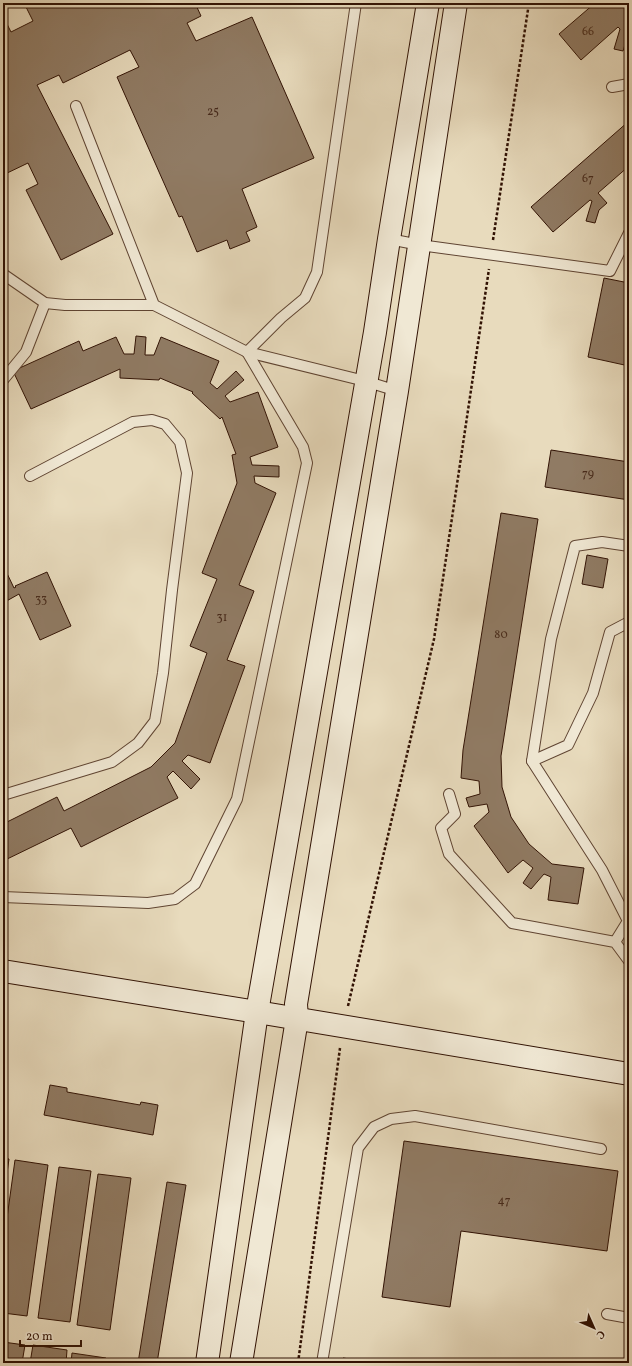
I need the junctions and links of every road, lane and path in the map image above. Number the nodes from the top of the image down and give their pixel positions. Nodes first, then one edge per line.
1 (356, 3) edge
2 (428, 3) edge
3 (456, 3) edge
4 (529, 3) edge
5 (629, 84) edge
6 (612, 87) dead end
7 (76, 106) dead end
8 (629, 233) edge
9 (389, 239) junction
10 (420, 245) junction
11 (491, 255) junction
12 (3, 274) edge
13 (45, 303) junction
14 (154, 305) junction
15 (247, 352) junction
16 (3, 380) edge
17 (365, 381) junction
18 (397, 391) junction
19 (30, 476) dead end
20 (629, 546) edge
21 (629, 622) edge
22 (532, 762) junction
23 (449, 794) dead end
24 (3, 795) edge
25 (3, 897) edge
26 (615, 942) junction
27 (629, 961) edge
28 (3, 971) edge
29 (257, 1012) junction
30 (297, 1019) junction
31 (343, 1026) junction
32 (629, 1074) edge
33 (601, 1149) dead end
34 (607, 1314) dead end
35 (629, 1318) edge
36 (207, 1363) edge
37 (241, 1363) edge
38 (298, 1363) edge
39 (322, 1363) edge

1 - 15 lane
2 - 9 main road
3 - 10 main road
4 - 11 path
5 - 6 lane
7 - 14 lane
8 - 11 lane
9 - 10 lane
9 - 17 main road
10 - 11 lane
10 - 18 main road
11 - 31 path
12 - 13 lane
13 - 14 lane
13 - 16 lane
14 - 15 lane
15 - 17 lane
15 - 25 lane
17 - 18 lane
17 - 29 main road
18 - 30 main road
19 - 24 lane
20 - 22 lane
21 - 22 lane
22 - 26 lane
23 - 26 lane
26 - 27 lane
28 - 29 main road
29 - 30 main road
29 - 36 main road
30 - 31 main road
30 - 37 main road
31 - 32 main road
31 - 38 path
33 - 39 lane
34 - 35 lane

